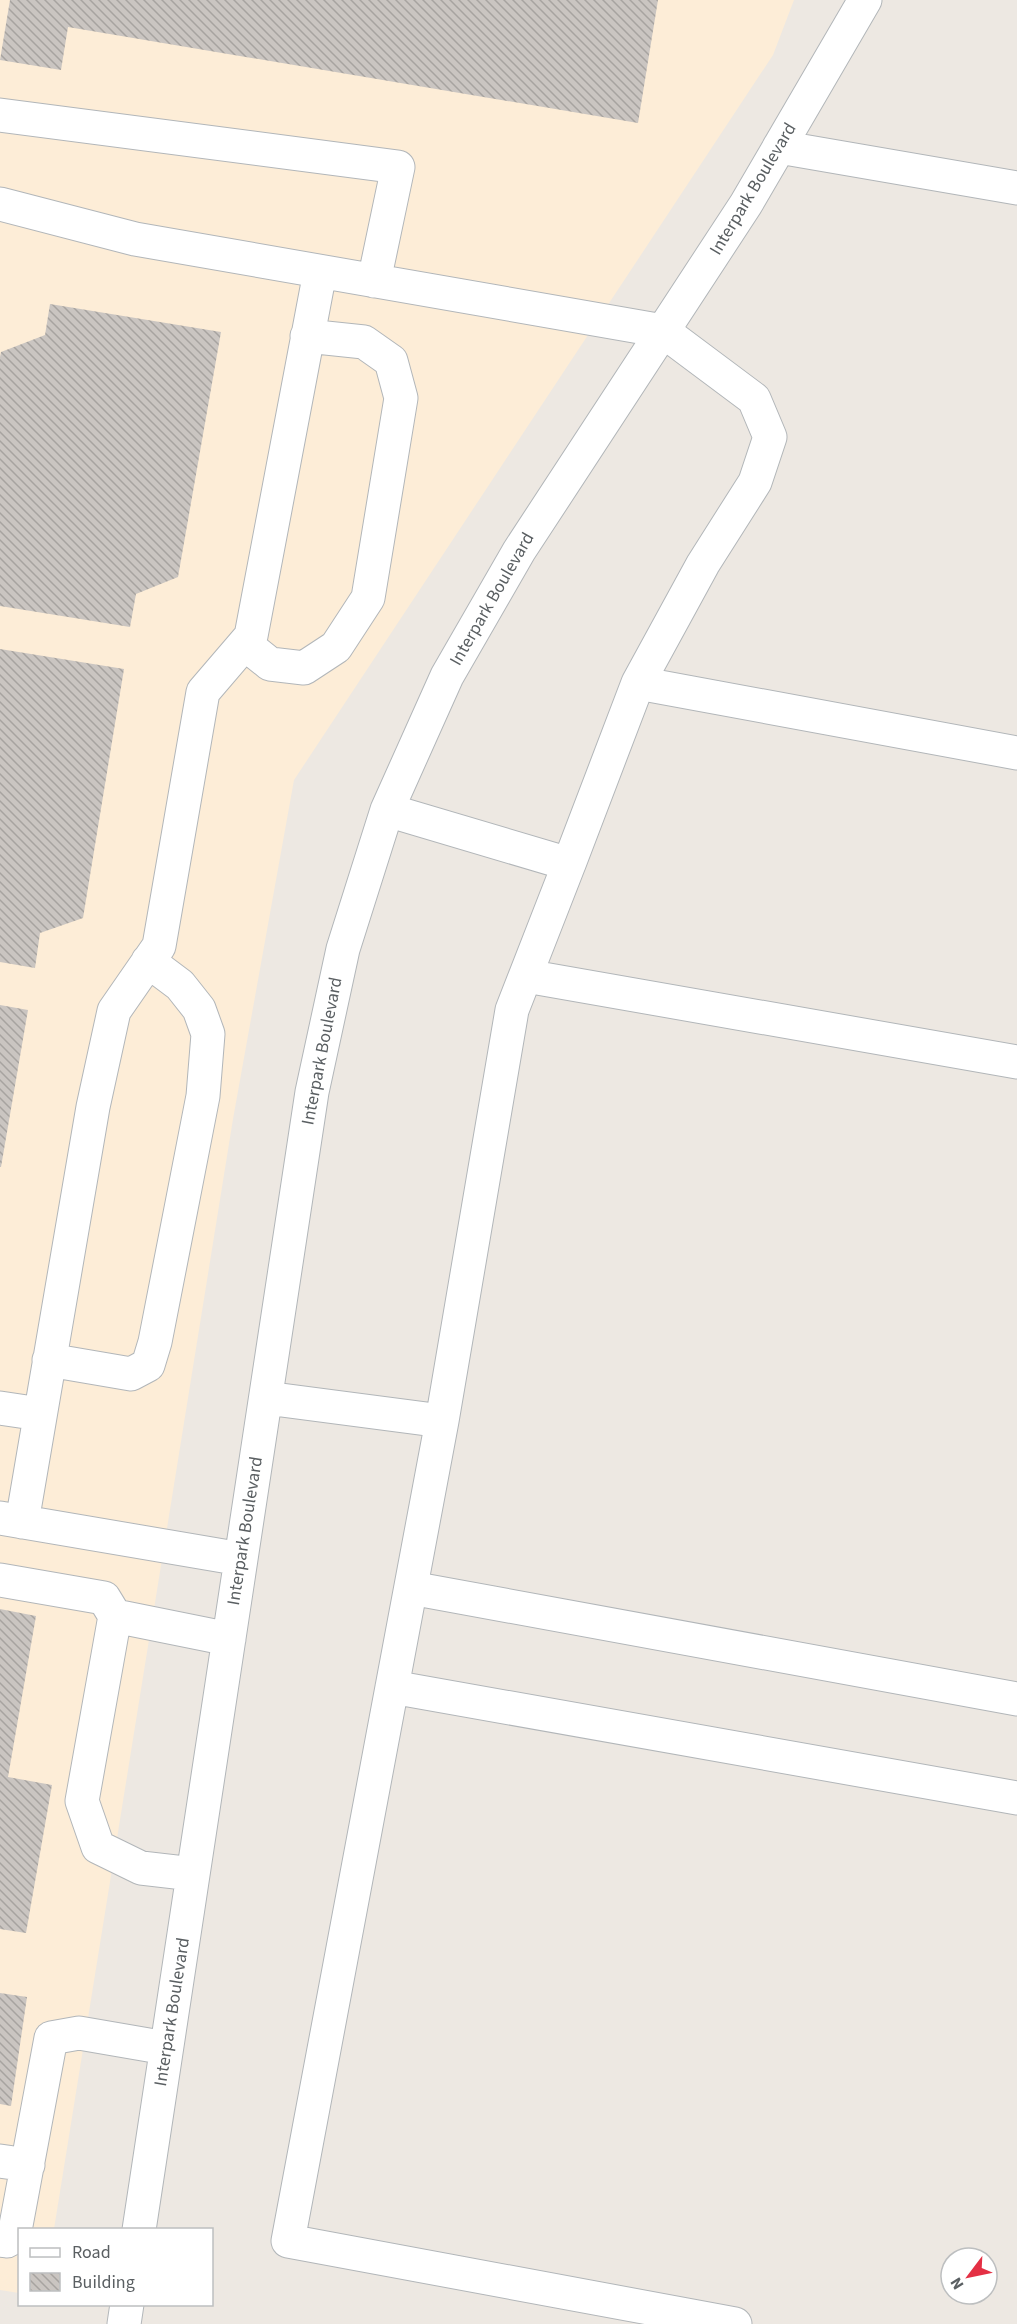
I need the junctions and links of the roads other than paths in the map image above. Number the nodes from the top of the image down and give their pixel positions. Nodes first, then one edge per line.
1 (865, 0) edge
2 (0, 114) edge
3 (779, 147) junction
4 (1017, 188) edge
5 (0, 204) edge
6 (320, 272) junction
7 (374, 281) junction
8 (663, 331) junction
9 (307, 336) junction
10 (244, 644) junction
11 (638, 683) junction
12 (1017, 753) edge
13 (387, 810) junction
14 (569, 864) junction
15 (148, 961) junction
16 (526, 976) junction
17 (1017, 1062) edge
18 (49, 1360) junction
19 (266, 1398) junction
20 (0, 1407) edge
21 (40, 1414) junction
22 (442, 1421) junction
23 (11, 1520) edge
24 (241, 1559) junction
25 (0, 1581) edge
26 (411, 1588) junction
27 (115, 1616) junction
28 (229, 1639) junction
29 (392, 1687) junction
30 (1017, 1699) edge
31 (1017, 1798) edge
32 (193, 1874) junction
33 (166, 2048) junction
34 (14, 2163) edge
35 (139, 2228) edge
36 (0, 2240) edge
37 (127, 2306) edge
38 (124, 2324) edge
39 (735, 2324) edge

1 - 3 street, Interpark Boulevard
2 - 7 street
3 - 4 street
3 - 8 street, Interpark Boulevard
5 - 6 street
6 - 7 street
6 - 9 street
7 - 8 street
8 - 11 street
8 - 13 street, Interpark Boulevard
9 - 10 street
9 - 10 street
10 - 15 street
11 - 12 street
11 - 14 street
13 - 14 street
13 - 19 street, Interpark Boulevard
14 - 16 street
15 - 18 street
15 - 18 street
16 - 17 street
16 - 22 street
18 - 21 street
19 - 22 street
19 - 24 street, Interpark Boulevard
20 - 21 street
21 - 23 street
22 - 26 street
23 - 24 street
24 - 28 street, Interpark Boulevard
25 - 27 street
26 - 29 street
26 - 30 street
27 - 28 street
27 - 32 street
28 - 32 street, Interpark Boulevard
29 - 31 street
29 - 39 street
32 - 33 street, Interpark Boulevard
33 - 34 street
33 - 35 street, Interpark Boulevard
34 - 36 street
37 - 38 street

